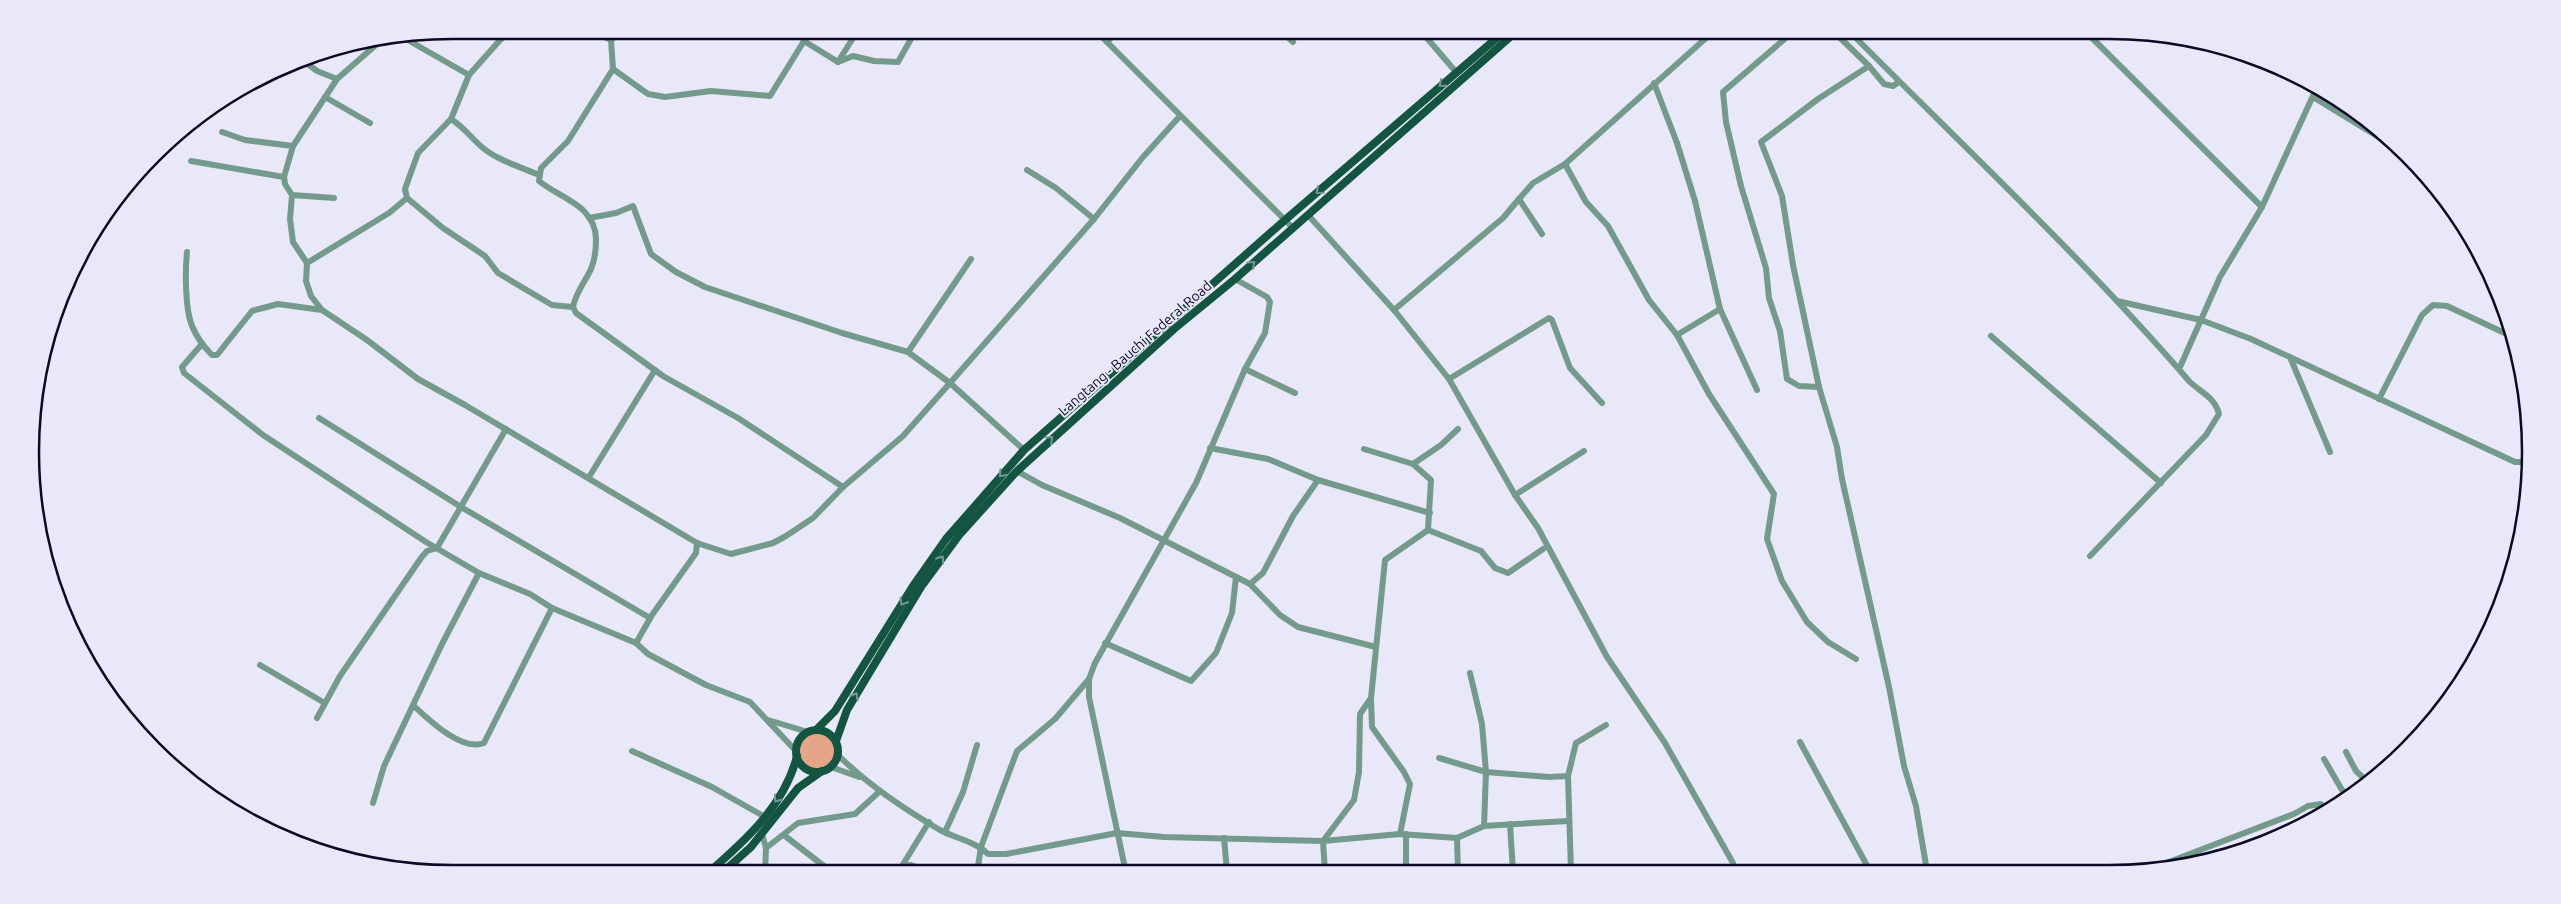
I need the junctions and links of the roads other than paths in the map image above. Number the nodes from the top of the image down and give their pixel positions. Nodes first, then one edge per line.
1 (501, 39) edge
2 (852, 39) edge
3 (911, 39) edge
4 (1104, 39) edge
5 (1110, 39) edge
6 (1290, 39) edge
7 (1428, 39) edge
8 (1495, 39) edge
9 (1508, 39) edge
10 (1705, 39) edge
11 (1785, 39) edge
12 (1841, 39) edge
13 (1857, 39) edge
14 (2093, 39) edge
15 (611, 40) edge
16 (410, 41) edge
17 (804, 41) joint
18 (1107, 42) junction
19 (1293, 42) dead end
20 (375, 46) edge
21 (838, 62) junction
22 (308, 65) edge
23 (1869, 66) junction
24 (613, 69) junction
25 (1456, 72) junction
26 (469, 75) junction
27 (337, 80) junction
28 (1899, 82) junction
29 (1654, 83) junction
30 (2314, 93) edge
31 (325, 97) junction
32 (2312, 97) junction
33 (1180, 116) junction
34 (451, 119) junction
35 (370, 123) dead end
36 (222, 132) dead end
37 (2372, 133) edge
38 (292, 146) junction
39 (192, 161) dead end
40 (1565, 164) junction
41 (1027, 170) dead end
42 (540, 175) junction
43 (284, 177) junction
44 (292, 195) junction
45 (334, 198) dead end
46 (407, 198) junction
47 (1519, 199) junction
48 (2262, 207) junction
49 (1308, 215) junction
50 (589, 218) junction
51 (1094, 219) junction
52 (1285, 220) junction
53 (1293, 228) junction
54 (1542, 234) dead end
55 (187, 252) dead end
56 (971, 259) dead end
57 (307, 263) junction
58 (1235, 279) junction
59 (2117, 301) junction
60 (572, 307) junction
61 (322, 310) junction
62 (1394, 310) junction
63 (1720, 310) junction
64 (2201, 320) junction
65 (2504, 333) edge
66 (1677, 335) junction
67 (1991, 336) dead end
68 (202, 344) junction
69 (908, 352) junction
70 (2290, 357) junction
71 (2180, 367) junction
72 (1245, 369) junction
73 (654, 370) junction
74 (1449, 380) junction
75 (950, 383) junction
76 (1819, 387) junction
77 (1757, 390) dead end
78 (1295, 393) dead end
79 (2379, 399) junction
80 (1602, 403) dead end
81 (319, 418) dead end
82 (506, 429) junction
83 (1458, 429) dead end
84 (1210, 448) junction
85 (1364, 449) dead end
86 (1024, 450) junction
87 (1584, 451) dead end
88 (2330, 452) dead end
89 (2522, 462) edge
90 (1413, 464) junction
91 (1017, 471) junction
92 (589, 477) junction
93 (1318, 480) junction
94 (2161, 483) junction
95 (843, 486) junction
96 (1515, 495) junction
97 (461, 507) junction
98 (1430, 512) junction
99 (1428, 530) junction
100 (1163, 540) junction
101 (697, 542) junction
102 (437, 548) junction
103 (1543, 549) dead end
104 (2090, 556) dead end
105 (479, 573) junction
106 (1236, 577) junction
107 (1250, 584) junction
108 (552, 608) junction
109 (650, 618) junction
110 (636, 643) junction
111 (1105, 643) junction
112 (1376, 647) junction
113 (1856, 659) dead end
114 (260, 666) dead end
115 (1470, 672) dead end
116 (1089, 679) junction
117 (1371, 698) junction
118 (323, 702) junction
119 (414, 706) junction
120 (317, 718) dead end
121 (766, 719) junction
122 (1606, 725) dead end
123 (817, 729) junction
124 (808, 732) junction
125 (836, 741) junction
126 (1800, 742) dead end
127 (977, 745) dead end
128 (632, 751) dead end
129 (2346, 752) dead end
130 (796, 753) junction
131 (838, 755) junction
132 (1439, 758) dead end
133 (2324, 759) dead end
134 (831, 767) junction
135 (822, 771) junction
136 (1486, 772) junction
137 (1568, 776) junction
138 (860, 777) junction
139 (2364, 778) edge
140 (880, 791) junction
141 (2344, 792) edge
142 (373, 802) dead end
143 (2322, 806) edge
144 (765, 817) junction
145 (1568, 821) junction
146 (929, 822) junction
147 (1510, 824) junction
148 (1484, 826) junction
149 (945, 832) junction
150 (1117, 833) junction
151 (762, 834) junction
152 (1403, 834) junction
153 (785, 836) junction
154 (1224, 838) junction
155 (1457, 838) junction
156 (1323, 841) junction
157 (981, 847) junction
158 (766, 848) junction
159 (2174, 860) edge
160 (718, 865) edge
161 (730, 865) edge
162 (765, 865) edge
163 (822, 865) edge
164 (903, 865) edge
165 (978, 865) edge
166 (1124, 865) edge
167 (1226, 865) edge
168 (1325, 865) edge
169 (1405, 865) edge
170 (1458, 865) edge
171 (1513, 865) edge
172 (1571, 865) edge
173 (1733, 865) edge
174 (1867, 865) edge
175 (1925, 865) edge

1 - 26 street
2 - 21 street
3 - 21 street
4 - 18 street
5 - 18 street
6 - 19 street
7 - 25 street
8 - 25 main road, Langtang - Bauchi Federal Road
9 - 49 main road, Langtang - Bauchi Federal Road
10 - 29 street
11 - 76 street
12 - 23 street
13 - 28 street
14 - 48 street
15 - 24 street
16 - 26 street
17 - 21 street
17 - 24 street
18 - 33 street
20 - 27 street
22 - 27 street
23 - 28 street
23 - 76 street
24 - 42 street
25 -> 52 main road, Langtang - Bauchi Federal Road
26 - 34 street
27 - 31 street
28 - 59 street
29 - 40 street
29 - 63 street
30 - 32 street
31 - 35 street
31 - 38 street
32 - 37 street
32 - 48 street
33 - 51 street
33 - 52 street
34 - 42 street
34 - 46 street
36 - 38 street
38 - 43 street
39 - 43 street
40 - 47 street
40 - 66 street
41 - 51 street
42 - 50 street
43 - 44 street
44 - 45 street
44 - 57 street
46 - 57 street
46 - 60 street
47 - 54 street
47 - 62 street
48 - 64 street
49 - 53 main road, Langtang - Bauchi Federal Road
49 - 62 street
50 - 60 street
50 - 69 street
51 - 75 street
52 - 53 street
52 - 86 main road, Langtang - Bauchi Federal Road
58 -> 53 main road, Langtang - Bauchi Federal Road
55 - 68 street
56 - 69 street
57 - 61 street
58 - 72 street
91 -> 58 main road, Langtang - Bauchi Federal Road
59 - 64 street
59 - 71 street
60 - 73 street
61 - 68 street
61 - 82 street
62 - 74 street
63 - 66 street
63 - 77 street
64 - 70 street
64 - 71 street
65 - 79 street
66 - 113 street
67 - 94 street
68 - 102 street
69 - 75 street
70 - 79 street
70 - 88 street
71 - 94 street
72 - 78 street
72 - 84 street
73 - 92 street
73 - 95 street
74 - 80 street
74 - 96 street
75 - 86 street
75 - 95 street
76 - 175 street
79 - 89 street
81 - 97 street
82 - 92 street
82 - 97 street
83 - 90 street
84 - 93 street
84 - 100 street
85 - 90 street
86 -> 123 main road, Langtang - Bauchi Federal Road
87 - 96 street
90 - 98 street
91 - 100 street
125 -> 91 main road, Langtang - Bauchi Federal Road
92 - 101 street
93 - 98 street
93 - 107 street
94 - 104 street
95 - 101 street
96 - 173 street
97 - 102 street
97 - 109 street
98 - 99 street
99 - 103 street
99 - 112 street
100 - 106 street
100 - 111 street
101 - 109 street
102 - 105 street
102 - 118 street
105 - 108 street
105 - 119 street
106 - 107 street
106 - 111 street
107 - 112 street
108 - 110 street
108 - 119 street
109 - 110 street
110 - 121 street
111 - 116 street
112 - 117 street
114 - 118 street
115 - 136 street
116 - 150 street
116 - 157 street
117 - 152 street
117 - 156 street
118 - 120 street
119 - 142 street
121 - 124 street
121 - 130 street
122 - 137 street
123 - 124 main road
123 - 125 main road
124 - 130 main road
125 - 131 main road
126 - 174 street
127 - 149 street
128 - 144 street
129 - 139 street
130 - 135 main road
130 -> 144 main road
131 - 134 main road
131 - 138 street
132 - 136 street
133 - 141 street
134 - 135 main road
134 - 138 street
135 - 151 main road
136 - 137 street
136 - 148 street
137 - 145 street
138 - 140 street
140 - 146 street
140 - 153 street
143 - 159 street
144 - 160 main road
145 - 147 street
145 - 172 street
146 - 149 street
146 - 164 street
147 - 148 street
147 - 171 street
148 - 155 street
149 - 157 street
150 - 154 street
150 - 157 street
150 - 166 street
151 - 158 street
151 - 161 main road
152 - 155 street
152 - 156 street
152 - 169 street
153 - 158 street
153 - 163 street
154 - 156 street
154 - 167 street
155 - 170 street
156 - 168 street
157 - 165 street
158 - 162 street

